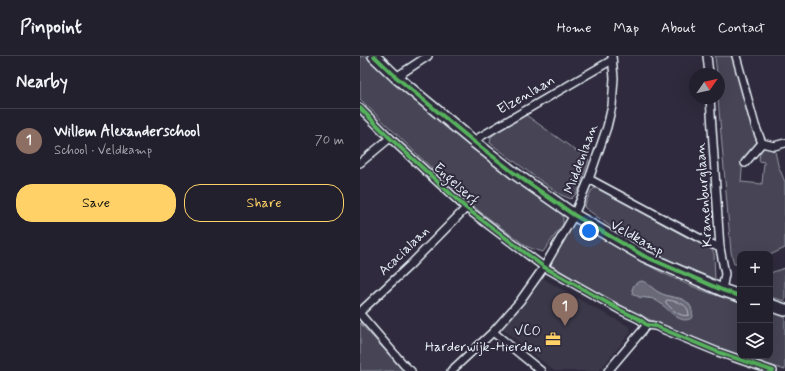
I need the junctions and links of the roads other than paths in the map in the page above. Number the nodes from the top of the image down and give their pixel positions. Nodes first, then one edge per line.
1 (374, 56) edge
2 (428, 56) edge
3 (707, 56) edge
4 (736, 56) edge
5 (612, 58) edge
6 (708, 68) edge
7 (396, 77) junction
8 (710, 104) edge
9 (360, 108) edge
10 (390, 138) junction
11 (473, 141) junction
12 (762, 142) junction
13 (785, 143) edge
14 (360, 163) edge
15 (745, 163) dead end
16 (589, 179) junction
17 (466, 208) junction
18 (574, 214) junction
19 (720, 248) junction
20 (544, 266) junction
21 (722, 290) junction
22 (737, 295) edge
23 (773, 306) edge
24 (785, 310) edge
25 (360, 313) edge
26 (647, 325) junction
27 (493, 332) junction
28 (411, 371) edge
29 (451, 371) edge
30 (541, 371) edge
31 (608, 371) edge
32 (773, 371) edge

1 - 7 street
2 - 7 street
3 - 6 street
4 - 12 street
5 - 11 street, Elzenlaan
5 - 16 street, Middenlaan
7 - 11 street
8 - 19 street, Kranenburglaan
9 - 10 street, Engelserf
10 - 14 street
10 - 17 street, Engelserf
11 - 18 street, Veldkamp
12 - 13 street
12 - 15 street
16 - 18 street, Middenlaan
16 - 19 street, Veldkamp
17 - 20 street, Engelserf
17 - 25 street, Acacialaan
18 - 20 street, Middenlaan
18 - 21 street, Veldkamp
19 - 21 street, Kranenburglaan
20 - 26 street
20 - 27 street, Middenlaan
21 - 22 street, Veldkamp
23 - 24 street
25 - 28 street
26 - 31 street
26 - 32 street
27 - 29 street, Middenlaan
27 - 30 street

